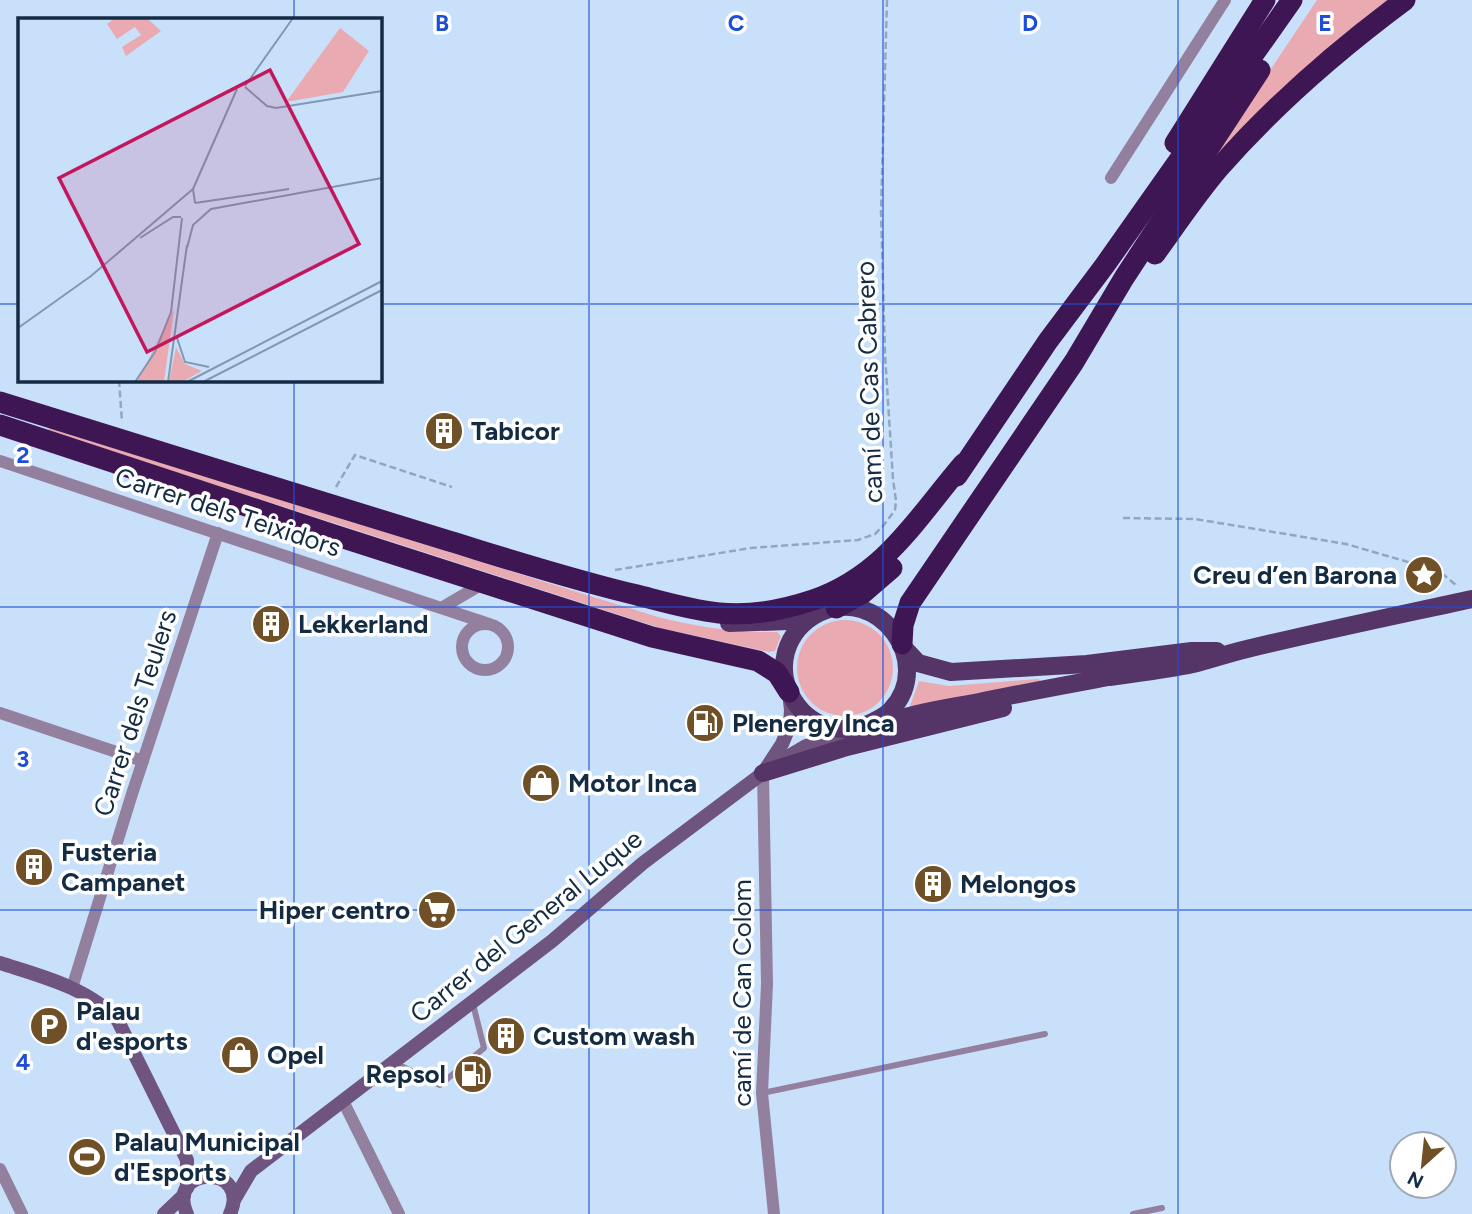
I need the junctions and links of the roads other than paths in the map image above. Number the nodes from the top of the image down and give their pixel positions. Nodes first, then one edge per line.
1 (1225, 0) edge
2 (1265, 0) edge
3 (1292, 0) edge
4 (1307, 0) edge
5 (1405, 0) edge
6 (1111, 178) dead end
7 (1048, 341) junction
8 (1074, 362) junction
9 (0, 402) edge
10 (0, 425) edge
11 (0, 461) edge
12 (963, 464) junction
13 (218, 533) junction
14 (484, 583) junction
15 (589, 583) junction
16 (1467, 600) edge
17 (443, 607) junction
18 (827, 610) junction
19 (489, 624) junction
20 (462, 644) junction
21 (902, 644) junction
22 (1238, 651) junction
23 (1194, 663) junction
24 (789, 692) junction
25 (0, 713) edge
26 (859, 728) junction
27 (143, 761) junction
28 (763, 773) junction
29 (0, 963) edge
30 (72, 988) junction
31 (472, 1002) junction
32 (1045, 1034) dead end
33 (393, 1062) junction
34 (762, 1093) junction
35 (343, 1101) junction
36 (187, 1160) junction
37 (0, 1169) edge
38 (251, 1171) junction
39 (212, 1176) junction
40 (186, 1192) junction
41 (1162, 1208) dead end
42 (233, 1209) edge
43 (22, 1214) edge
44 (164, 1214) edge
45 (187, 1214) edge
46 (399, 1214) edge
47 (774, 1214) edge
48 (1133, 1214) edge

1 - 6 street
2 - 7 highway
3 - 7 highway
4 - 8 highway
5 - 8 highway
7 - 12 highway
8 - 21 highway
9 - 15 highway
10 - 14 highway
11 - 13 street, Carrer dels Teixidors
12 - 15 highway
12 - 18 highway
13 - 17 street, Carrer dels Teixidors
13 - 27 street, Carrer dels Teulers
14 - 17 street
14 - 24 highway
15 - 18 main road
16 - 22 main road
17 - 19 street, Carrer dels Teixidors
17 - 20 street
18 - 21 main road
18 - 24 main road
19 - 20 street
19 - 20 street
21 - 22 main road
21 - 26 main road
22 - 23 main road
23 - 26 main road
23 - 28 main road
24 - 26 main road
24 - 28 main road, Carrer del General Luque
25 - 27 street
26 - 28 main road
27 - 30 street, Carrer dels Teulers
28 - 31 main road, Carrer del General Luque
28 - 34 street, camí de Can Colom
29 - 30 main road
30 - 36 main road
31 - 33 main road, Carrer del General Luque
31 - 33 lane
32 - 34 lane
33 - 35 main road, Carrer del General Luque
34 - 47 street, camí de Can Colom
35 - 38 main road, Carrer del General Luque
35 - 46 street
36 - 39 main road
36 - 40 main road
37 - 43 street
38 - 39 main road, Carrer del General Luque
38 - 42 main road, Carrer del General Luque
39 - 40 main road
39 - 42 main road
40 - 44 main road
40 - 45 main road
41 - 48 lane

